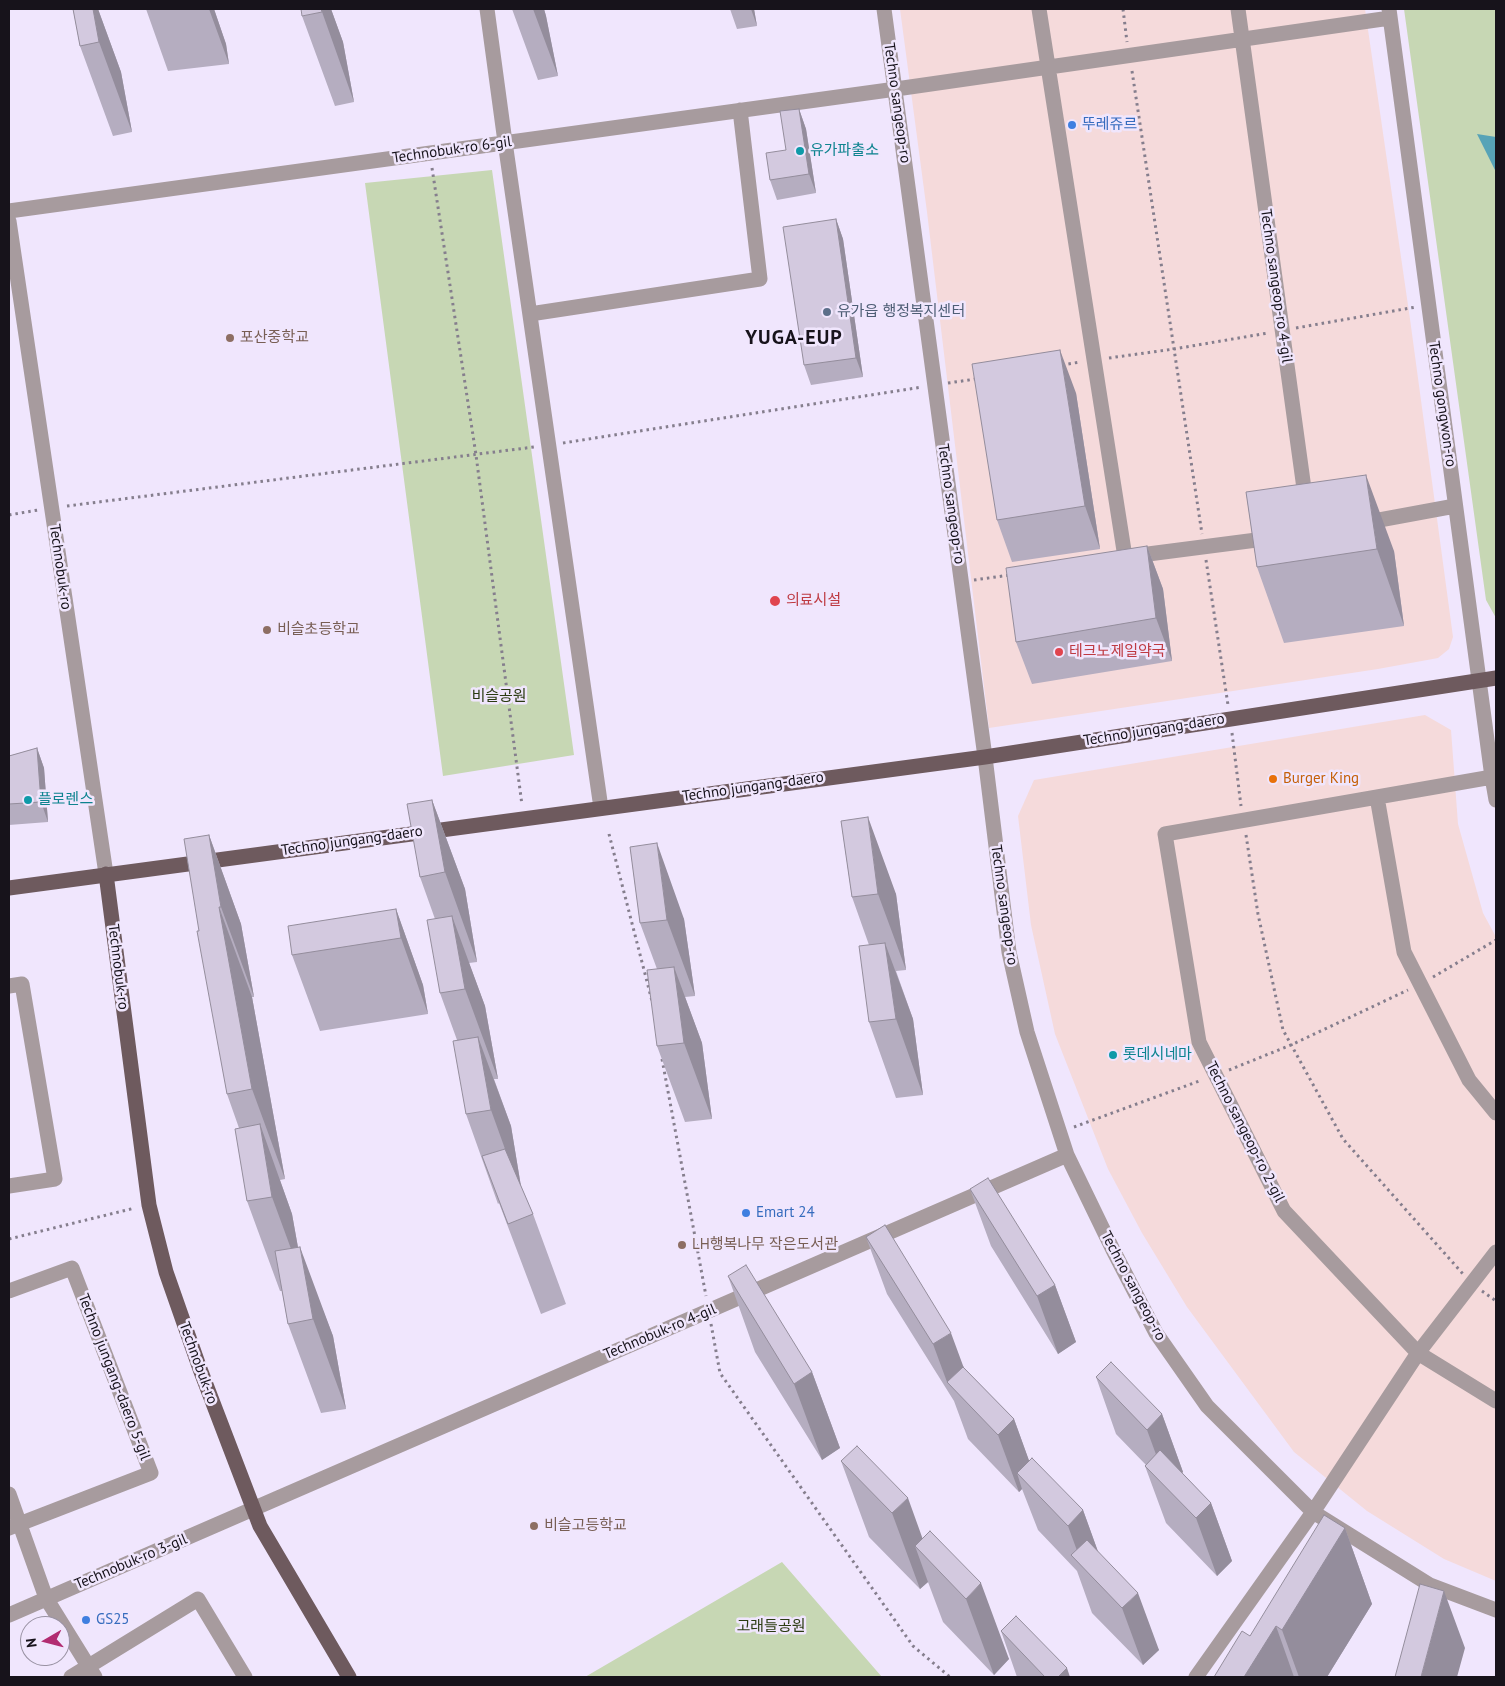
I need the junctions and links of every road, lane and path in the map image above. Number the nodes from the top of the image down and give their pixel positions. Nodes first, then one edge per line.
1 (487, 9) edge
2 (884, 9) edge
3 (1039, 9) edge
4 (1122, 9) edge
5 (1238, 9) edge
6 (1389, 13) edge
7 (1242, 39) junction
8 (1129, 54) junction
9 (1047, 66) junction
10 (896, 88) junction
11 (740, 110) junction
12 (504, 142) junction
13 (430, 153) junction
14 (9, 211) edge
15 (9, 221) edge
16 (1428, 304) junction
17 (530, 314) junction
18 (1282, 330) junction
19 (1174, 350) junction
20 (1094, 360) junction
21 (1056, 366) edge
22 (982, 378) edge
23 (935, 385) junction
24 (549, 446) junction
25 (476, 455) junction
26 (1456, 506) junction
27 (52, 508) junction
28 (1308, 513) edge
29 (9, 514) edge
30 (1349, 526) edge
31 (1202, 534) dead end
32 (1291, 535) edge
33 (1205, 554) dead end
34 (1019, 574) edge
35 (962, 582) junction
36 (1496, 678) edge
37 (1479, 680) junction
38 (1230, 719) junction
39 (985, 757) junction
40 (1492, 777) junction
41 (1377, 797) junction
42 (1496, 800) edge
43 (601, 808) junction
44 (524, 818) junction
45 (1243, 820) junction
46 (609, 834) dead end
47 (106, 874) junction
48 (9, 888) edge
49 (1496, 940) edge
50 (1420, 984) junction
51 (9, 986) edge
52 (653, 1007) edge
53 (1291, 1045) junction
54 (662, 1055) edge
55 (1216, 1075) junction
56 (1496, 1113) edge
57 (1060, 1133) junction
58 (1067, 1155) junction
59 (9, 1186) edge
60 (149, 1205) junction
61 (9, 1239) edge
62 (1496, 1252) edge
63 (1472, 1283) junction
64 (9, 1291) edge
65 (1496, 1301) edge
66 (708, 1305) dead end
67 (710, 1315) dead end
68 (1418, 1353) junction
69 (1496, 1401) edge
70 (9, 1494) edge
71 (254, 1509) junction
72 (1313, 1512) junction
73 (14, 1526) edge
74 (46, 1598) junction
75 (1496, 1610) edge
76 (9, 1615) edge
77 (92, 1672) edge
78 (70, 1677) edge
79 (246, 1677) edge
80 (349, 1677) edge
81 (950, 1677) edge
82 (1196, 1677) edge

1 - 12 street
2 - 10 street, Techno sangeop-ro
3 - 9 street
4 - 8 path
5 - 7 street, Techno sangeop-ro 4-gil
6 - 7 street
6 - 16 street, Techno gongwon-ro
7 - 8 street
7 - 18 street, Techno sangeop-ro 4-gil
8 - 9 street
8 - 19 path
9 - 10 street
9 - 20 street
10 - 11 street, Technobuk-ro 6-gil
10 - 23 street, Techno sangeop-ro
11 - 12 street, Technobuk-ro 6-gil
11 - 17 street
12 - 13 street, Technobuk-ro 6-gil
12 - 17 street
13 - 14 street, Technobuk-ro 6-gil
13 - 25 path
15 - 27 street, Technobuk-ro
16 - 18 path
16 - 26 street, Techno gongwon-ro
17 - 24 street
18 - 19 path
18 - 28 street, Techno sangeop-ro 4-gil
19 - 20 path
19 - 31 path
20 - 21 path
20 - 32 street
22 - 23 path
23 - 24 path
23 - 35 street, Techno sangeop-ro
24 - 25 path
24 - 43 street
25 - 27 path
25 - 44 path
26 - 30 street
26 - 37 street, Techno gongwon-ro
27 - 29 path
27 - 47 street, Technobuk-ro
33 - 38 path
34 - 35 path
35 - 39 street, Techno sangeop-ro
36 - 37 main road, Techno jungang-daero
37 - 38 main road, Techno jungang-daero
37 - 40 street, Techno gongwon-ro
38 - 39 main road, Techno jungang-daero
38 - 45 path
39 - 43 main road, Techno jungang-daero
39 - 57 street, Techno sangeop-ro
40 - 41 street
40 - 42 street, Techno gongwon-ro
41 - 45 street
41 - 50 street
43 - 44 main road, Techno jungang-daero
44 - 47 main road, Techno jungang-daero
45 - 53 path
45 - 55 street, Techno sangeop-ro 2-gil
46 - 52 path
47 - 48 main road, Techno jungang-daero
47 - 60 main road, Technobuk-ro
49 - 50 path
50 - 53 path
50 - 56 street
51 - 59 street
53 - 55 path
53 - 63 path
54 - 66 path
55 - 57 path
55 - 68 street, Techno sangeop-ro 2-gil
57 - 58 street, Techno sangeop-ro
58 - 71 street, Technobuk-ro 4-gil
58 - 72 street, Techno sangeop-ro
60 - 61 path
60 - 71 main road, Technobuk-ro
62 - 63 street
63 - 65 path
63 - 68 street
64 - 73 street, Techno jungang-daero 5-gil
67 - 81 path
68 - 69 street, Techno sangeop-ro 2-gil
68 - 72 street
70 - 73 street
71 - 74 street, Technobuk-ro 3-gil
71 - 80 main road, Technobuk-ro
72 - 75 street, Techno sangeop-ro
72 - 82 street
73 - 74 street
74 - 76 street, Technobuk-ro 3-gil
74 - 77 street
77 - 78 street
77 - 79 street

